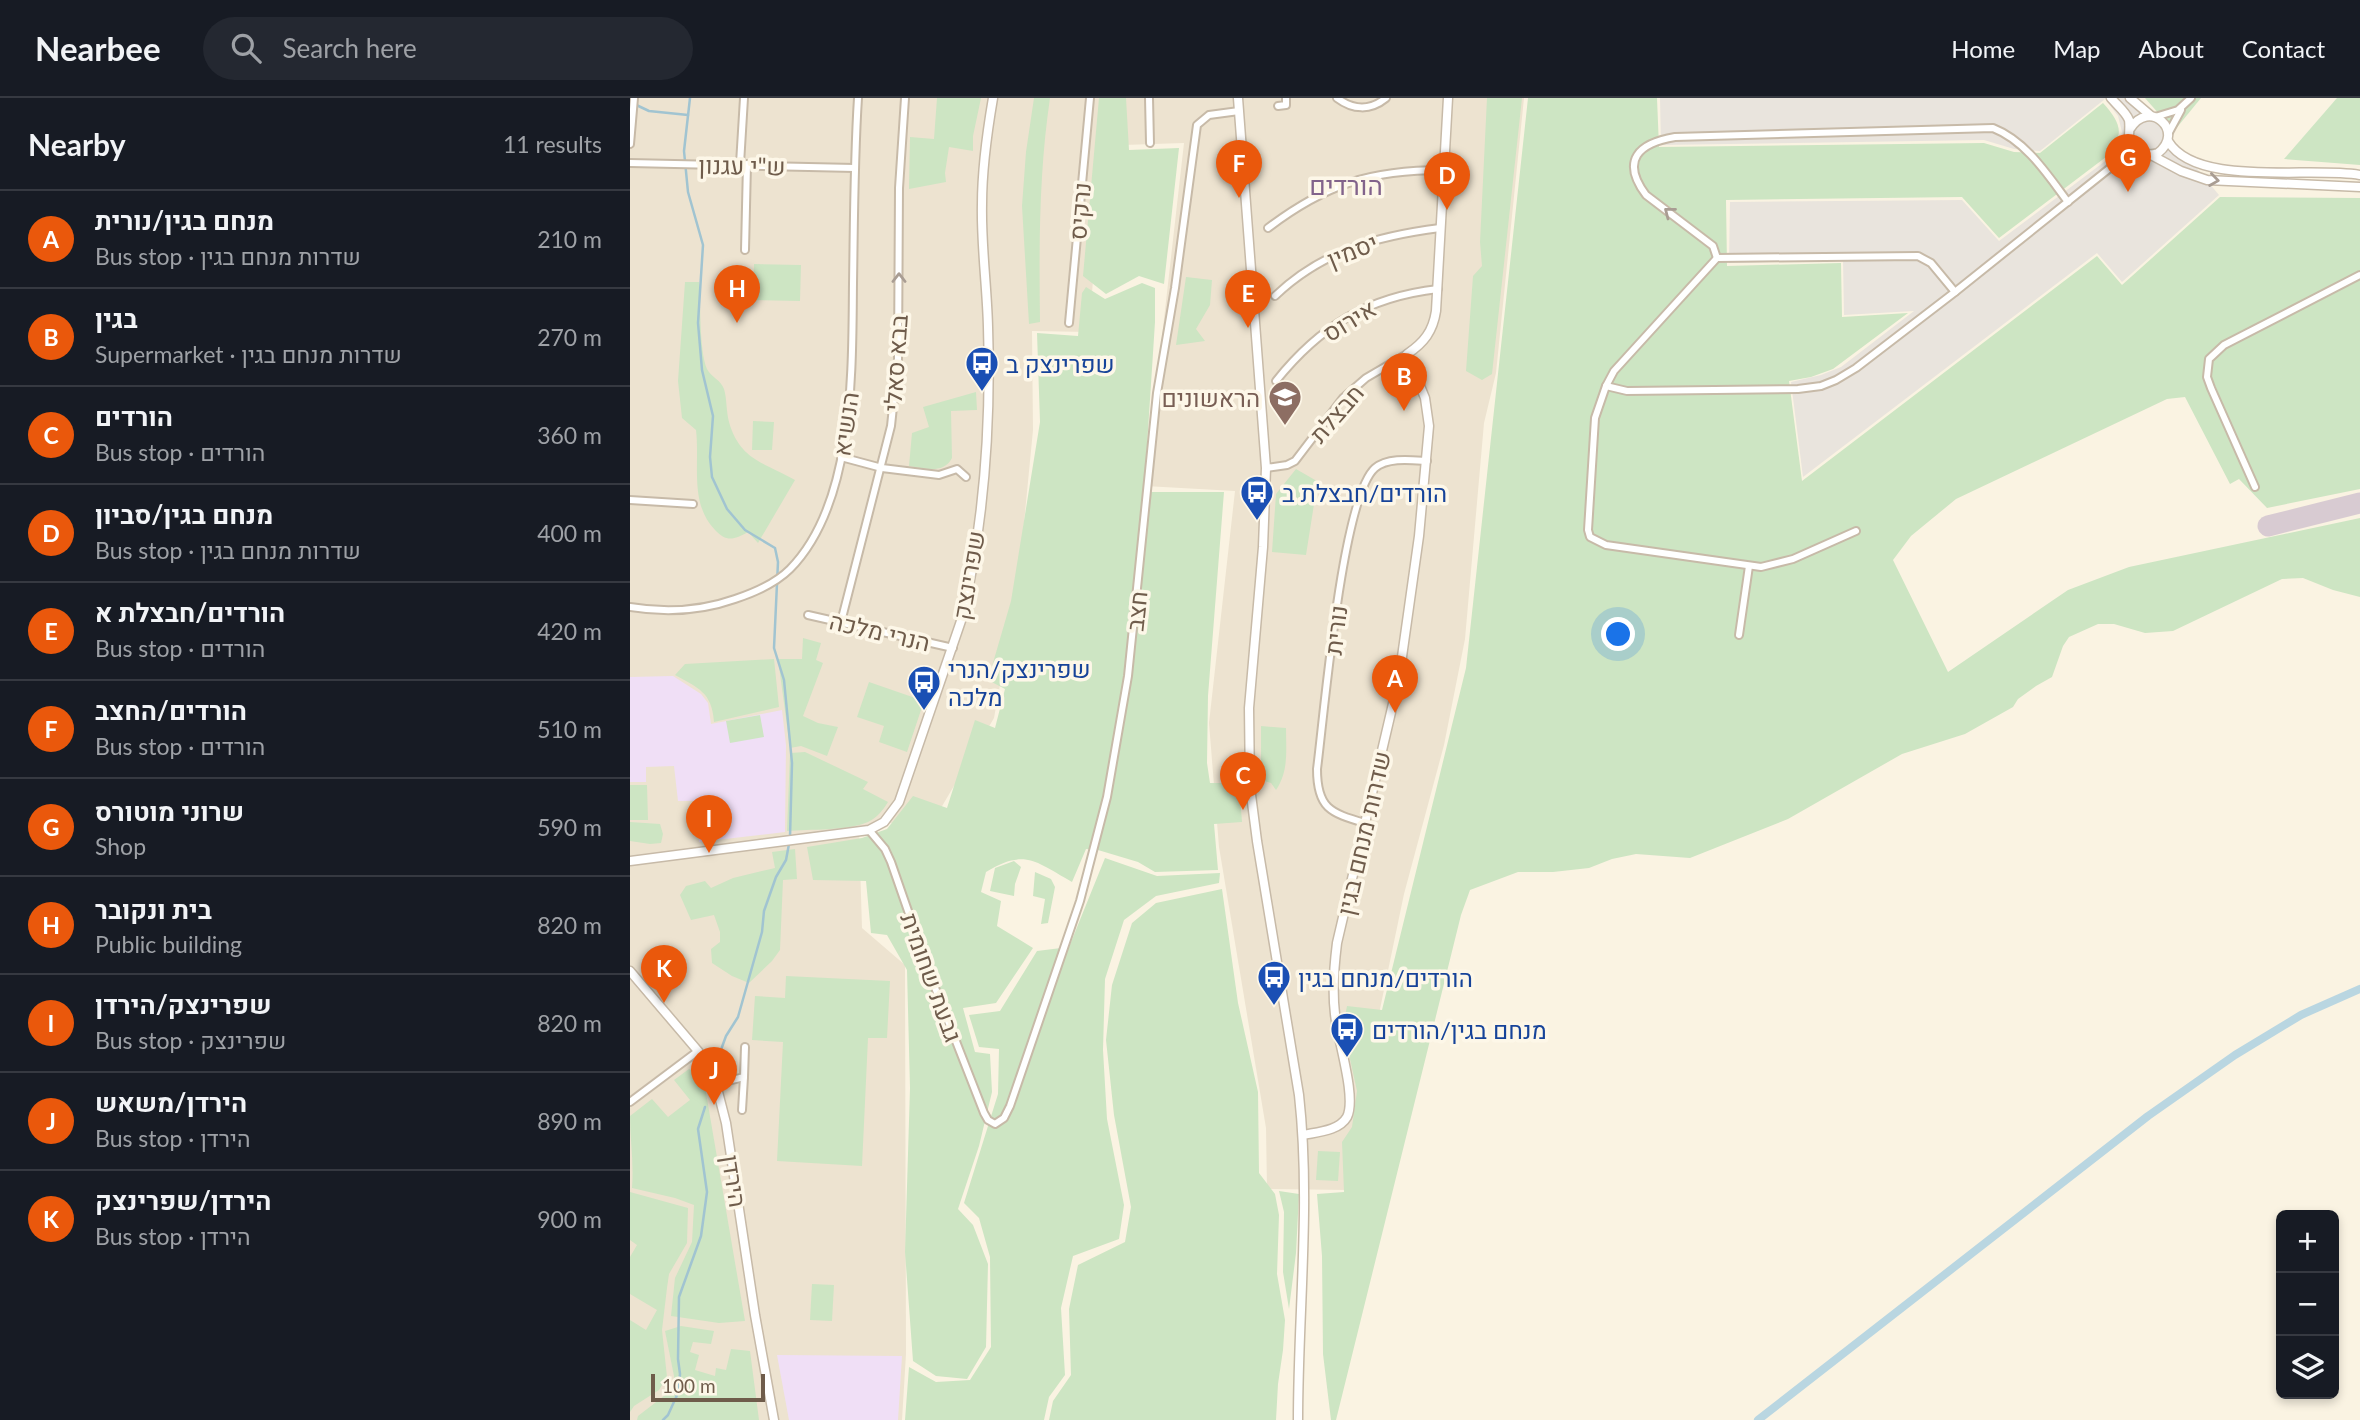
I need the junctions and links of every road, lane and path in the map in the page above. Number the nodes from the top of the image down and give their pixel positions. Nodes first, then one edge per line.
1 (634, 98) edge
2 (744, 98) edge
3 (858, 98) edge
4 (905, 98) edge
5 (993, 98) edge
6 (1090, 98) edge
7 (1149, 98) edge
8 (1238, 98) edge
9 (1286, 98) edge
10 (1337, 98) edge
11 (1386, 98) edge
12 (1448, 98) edge
13 (2111, 98) edge
14 (2130, 98) edge
15 (2191, 98) edge
16 (2184, 105) junction
17 (1278, 106) dead end
18 (1239, 111) junction
19 (2154, 117) junction
20 (2129, 133) junction
21 (2168, 137) junction
22 (1150, 143) dead end
23 (630, 144) edge
24 (2148, 155) junction
25 (630, 163) edge
26 (743, 164) junction
27 (2115, 164) junction
28 (855, 169) junction
29 (1443, 170) junction
30 (2360, 175) edge
31 (2360, 187) edge
32 (2068, 202) junction
33 (1268, 228) dead end
34 (1440, 228) junction
35 (745, 250) dead end
36 (1717, 258) junction
37 (2360, 275) edge
38 (1438, 289) junction
39 (1955, 292) junction
40 (1275, 296) dead end
41 (1069, 323) dead end
42 (1407, 355) junction
43 (1276, 381) dead end
44 (1606, 386) junction
45 (841, 457) junction
46 (1427, 461) junction
47 (882, 468) junction
48 (1266, 468) junction
49 (966, 477) dead end
50 (2255, 487) dead end
51 (630, 500) edge
52 (693, 504) dead end
53 (1856, 531) dead end
54 (1749, 566) junction
55 (630, 607) edge
56 (808, 615) dead end
57 (841, 622) junction
58 (1739, 635) dead end
59 (953, 648) junction
60 (1365, 823) junction
61 (869, 830) junction
62 (630, 861) edge
63 (630, 971) edge
64 (745, 1047) dead end
65 (698, 1051) junction
66 (744, 1077) junction
67 (716, 1084) junction
68 (630, 1102) edge
69 (742, 1110) dead end
70 (995, 1124) joint
71 (1303, 1135) junction
72 (774, 1420) edge
73 (1297, 1420) edge

1 - 23 street
2 - 26 street
3 - 28 street, הנשיא
47 -> 4 street, בבא סאלי
5 - 59 street, שפרינצק
6 - 41 street, נרקיס
7 - 22 street
8 - 18 street
9 - 17 street
10 - 11 street
12 - 29 street
13 - 20 street
14 - 19 street
15 - 16 street
16 - 19 street
16 - 21 street
18 - 48 street
18 - 70 street, חצב
19 - 20 street
19 - 21 street
20 - 24 street
20 - 27 street
21 - 24 street
21 - 30 street
24 - 27 street
24 -> 31 street
25 - 26 street, ש"י עגנון
26 - 28 street, ש"י עגנון
26 - 35 street
27 - 32 street
28 - 45 street, הנשיא
29 - 33 street
29 - 34 street
36 -> 32 street
32 - 39 street
34 - 38 street
34 - 40 street, יסמין
36 - 39 street
36 - 44 street
37 - 50 street
38 - 42 street
38 - 43 street, אירוס
39 - 44 street
42 - 46 street, שדרות מנחם בגין
42 - 48 street, חבצלת
44 - 54 street
45 - 47 street
45 - 55 street, הנשיא
46 - 60 street, שדרות מנחם בגין
46 - 60 street, נורית
47 - 49 street
47 - 57 street, בבא סאלי
48 - 71 street
51 - 52 street
53 - 54 street
54 - 58 street
56 - 57 street, הנרי מלכה
57 - 59 street, הנרי מלכה
59 - 61 street, שפרינצק
60 - 71 street, שדרות מנחם בגין
61 - 62 street
61 - 70 street, גבעת שחומית
63 - 65 street, הירדן
64 - 66 street
65 - 67 street, הירדן
65 - 68 street
66 - 67 street
66 - 69 street
67 - 72 street, הירדן
71 - 73 street

